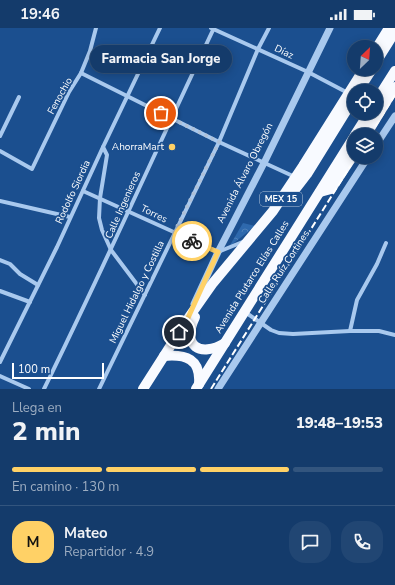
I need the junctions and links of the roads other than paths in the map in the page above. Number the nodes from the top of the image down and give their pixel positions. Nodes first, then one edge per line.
1 (96, 28) edge
2 (160, 28) edge
3 (213, 28) edge
4 (269, 28) edge
5 (330, 28) edge
6 (391, 32) edge
7 (383, 41) edge
8 (383, 48) edge
9 (258, 49) junction
10 (395, 71) edge
11 (308, 72) junction
12 (81, 73) junction
13 (395, 80) edge
14 (395, 87) edge
15 (347, 91) edge
16 (383, 91) edge
17 (19, 97) dead end
18 (127, 97) junction
19 (383, 99) edge
20 (347, 104) edge
21 (347, 106) edge
22 (395, 116) edge
23 (172, 119) junction
24 (370, 128) edge
25 (383, 134) edge
26 (0, 136) edge
27 (219, 142) junction
28 (103, 147) junction
29 (347, 148) edge
30 (0, 151) edge
31 (347, 155) edge
32 (264, 163) junction
33 (347, 164) edge
34 (363, 164) edge
35 (295, 177) junction
36 (83, 191) junction
37 (320, 192) junction
38 (100, 198) junction
39 (0, 201) edge
40 (128, 210) junction
41 (273, 211) junction
42 (70, 218) junction
43 (174, 233) junction
44 (249, 239) junction
45 (386, 243) dead end
46 (111, 250) junction
47 (218, 252) junction
48 (0, 260) edge
49 (228, 265) junction
50 (38, 285) junction
51 (0, 291) edge
52 (145, 295) junction
53 (30, 302) junction
54 (245, 312) junction
55 (187, 320) junction
56 (260, 323) junction
57 (350, 331) junction
58 (395, 335) edge
59 (226, 342) junction
60 (164, 356) junction
61 (0, 362) edge
62 (0, 376) edge
63 (198, 387) edge
64 (29, 389) edge
65 (44, 389) edge
66 (99, 389) edge
67 (143, 389) edge
68 (218, 389) edge

1 - 12 street, Fenochio
2 - 18 street, Rodolfo Siordia
3 - 9 street, Díaz
3 - 23 street, Calle Ingenieros
4 - 9 street, Miguel Hidalgo y Costilla
5 - 11 street, Avenida Álvaro Obregón
6 - 7 highway
6 - 8 highway, bridge
9 - 11 street, Díaz
9 - 27 street, Miguel Hidalgo y Costilla
10 - 16 highway
11 - 15 street, Díaz
11 - 32 street, Avenida Álvaro Obregón
12 - 18 street
12 - 30 street, Fenochio
13 - 19 highway
14 - 24 highway
17 - 26 street
18 - 23 street
18 - 28 street, Rodolfo Siordia
20 - 35 highway, MEX 15
21 - 41 highway
22 - 25 street
23 - 27 street
23 - 40 street, Calle Ingenieros
27 - 32 street
27 - 43 street, Miguel Hidalgo y Costilla
28 - 36 street, Rodolfo Siordia
28 - 38 street
29 - 37 highway, Avenida Plutarco Elías Calles / MEX 15
31 - 37 highway
32 - 35 street
32 - 47 street, Avenida Álvaro Obregón
33 - 37 highway
34 - 56 street, Calle Ruíz Cortines
35 - 41 highway, MEX 15
36 - 38 street, Torres
36 - 42 street, Rodolfo Siordia
37 - 54 highway, Avenida Plutarco Elías Calles / MEX 15
38 - 40 street, Torres
38 - 46 street
39 - 42 street
40 - 43 street, Torres
40 - 46 street, Calle Ingenieros
41 - 44 highway, MEX 15
42 - 50 street, Rodolfo Siordia
43 - 47 street, Torres
43 - 52 street, Miguel Hidalgo y Costilla
44 - 47 street
44 - 49 highway, MEX 15
45 - 57 street
46 - 52 street
46 - 65 street, Calle Ingenieros
47 - 55 street, Avenida Álvaro Obregón
48 - 50 street
49 - 55 highway, MEX 15
49 - 59 highway
50 - 53 street, Rodolfo Siordia
51 - 53 street
52 - 66 street, Miguel Hidalgo y Costilla
53 - 61 street, Rodolfo Siordia
54 - 56 street
54 - 59 highway, Avenida Plutarco Elías Calles / MEX 15
55 - 60 highway, Avenida Álvaro Obregón / MEX 15
56 - 57 street
56 - 68 street, Calle Ruíz Cortines
57 - 58 street
59 - 63 highway, Avenida Plutarco Elías Calles / MEX 15
60 - 63 highway
60 - 67 highway, Avenida Álvaro Obregón / MEX 15
62 - 64 street

